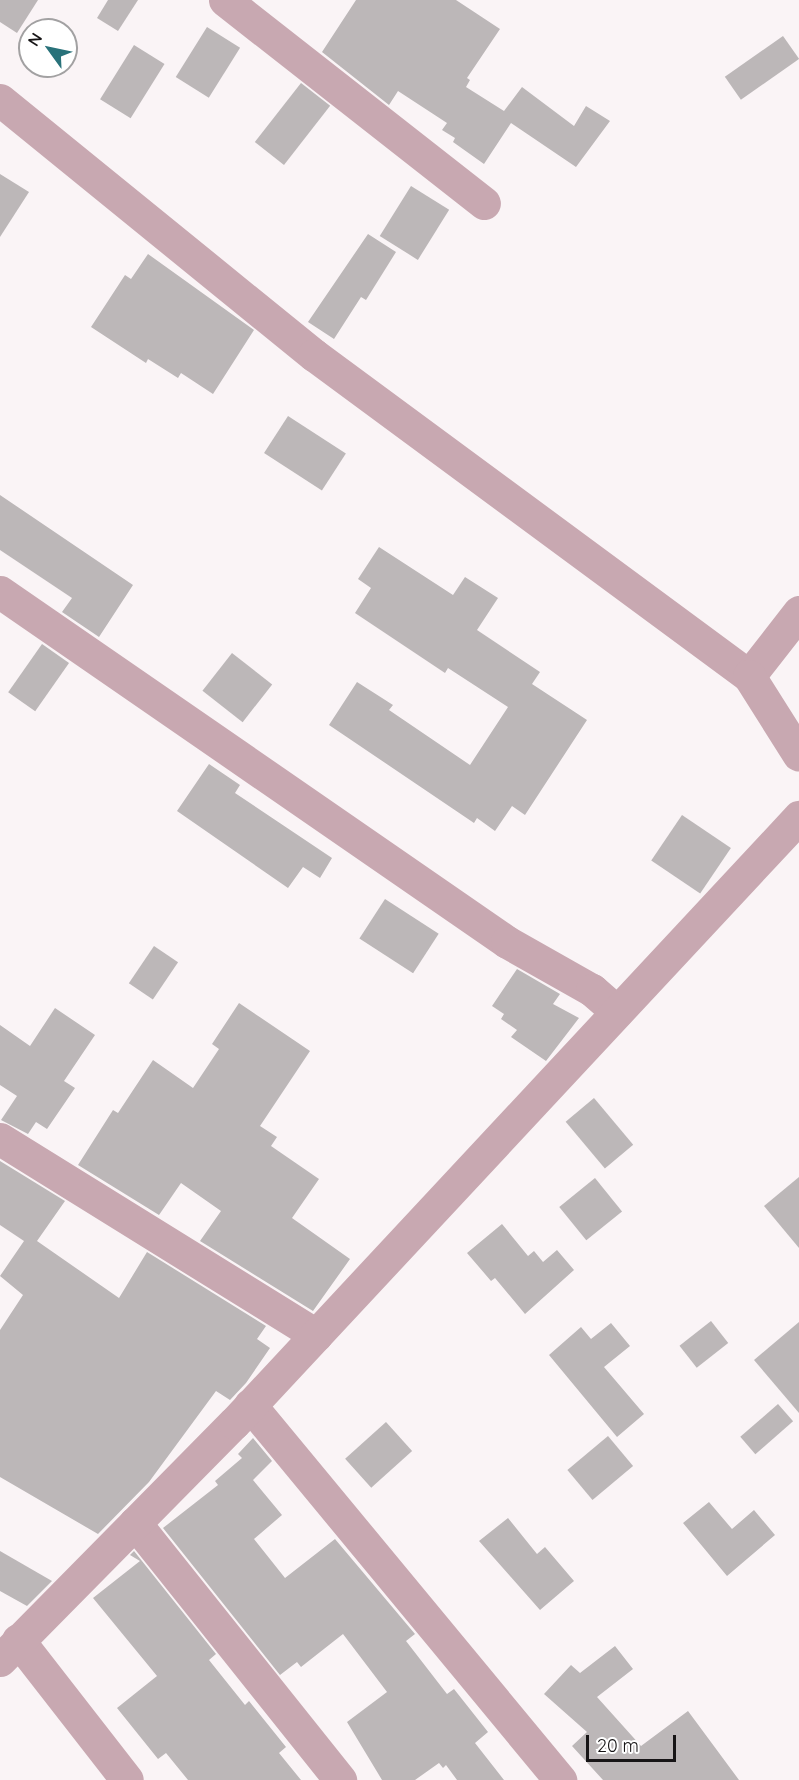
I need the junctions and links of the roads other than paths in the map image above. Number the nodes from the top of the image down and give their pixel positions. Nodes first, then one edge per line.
1 (225, 0) edge
2 (0, 100) edge
3 (484, 203) dead end
4 (0, 592) edge
5 (799, 612) edge
6 (749, 676) junction
7 (799, 755) edge
8 (799, 818) edge
9 (617, 1012) junction
10 (0, 1138) edge
11 (316, 1335) junction
12 (250, 1405) junction
13 (135, 1522) junction
14 (9, 1650) edge
15 (127, 1780) edge
16 (340, 1780) edge
17 (560, 1780) edge

1 - 3 street
2 - 6 street
4 - 9 street
5 - 6 street
6 - 7 street
8 - 9 street
9 - 11 street
10 - 11 street
11 - 12 street
12 - 13 street
12 - 17 street
13 - 14 street
13 - 16 street
14 - 15 street

